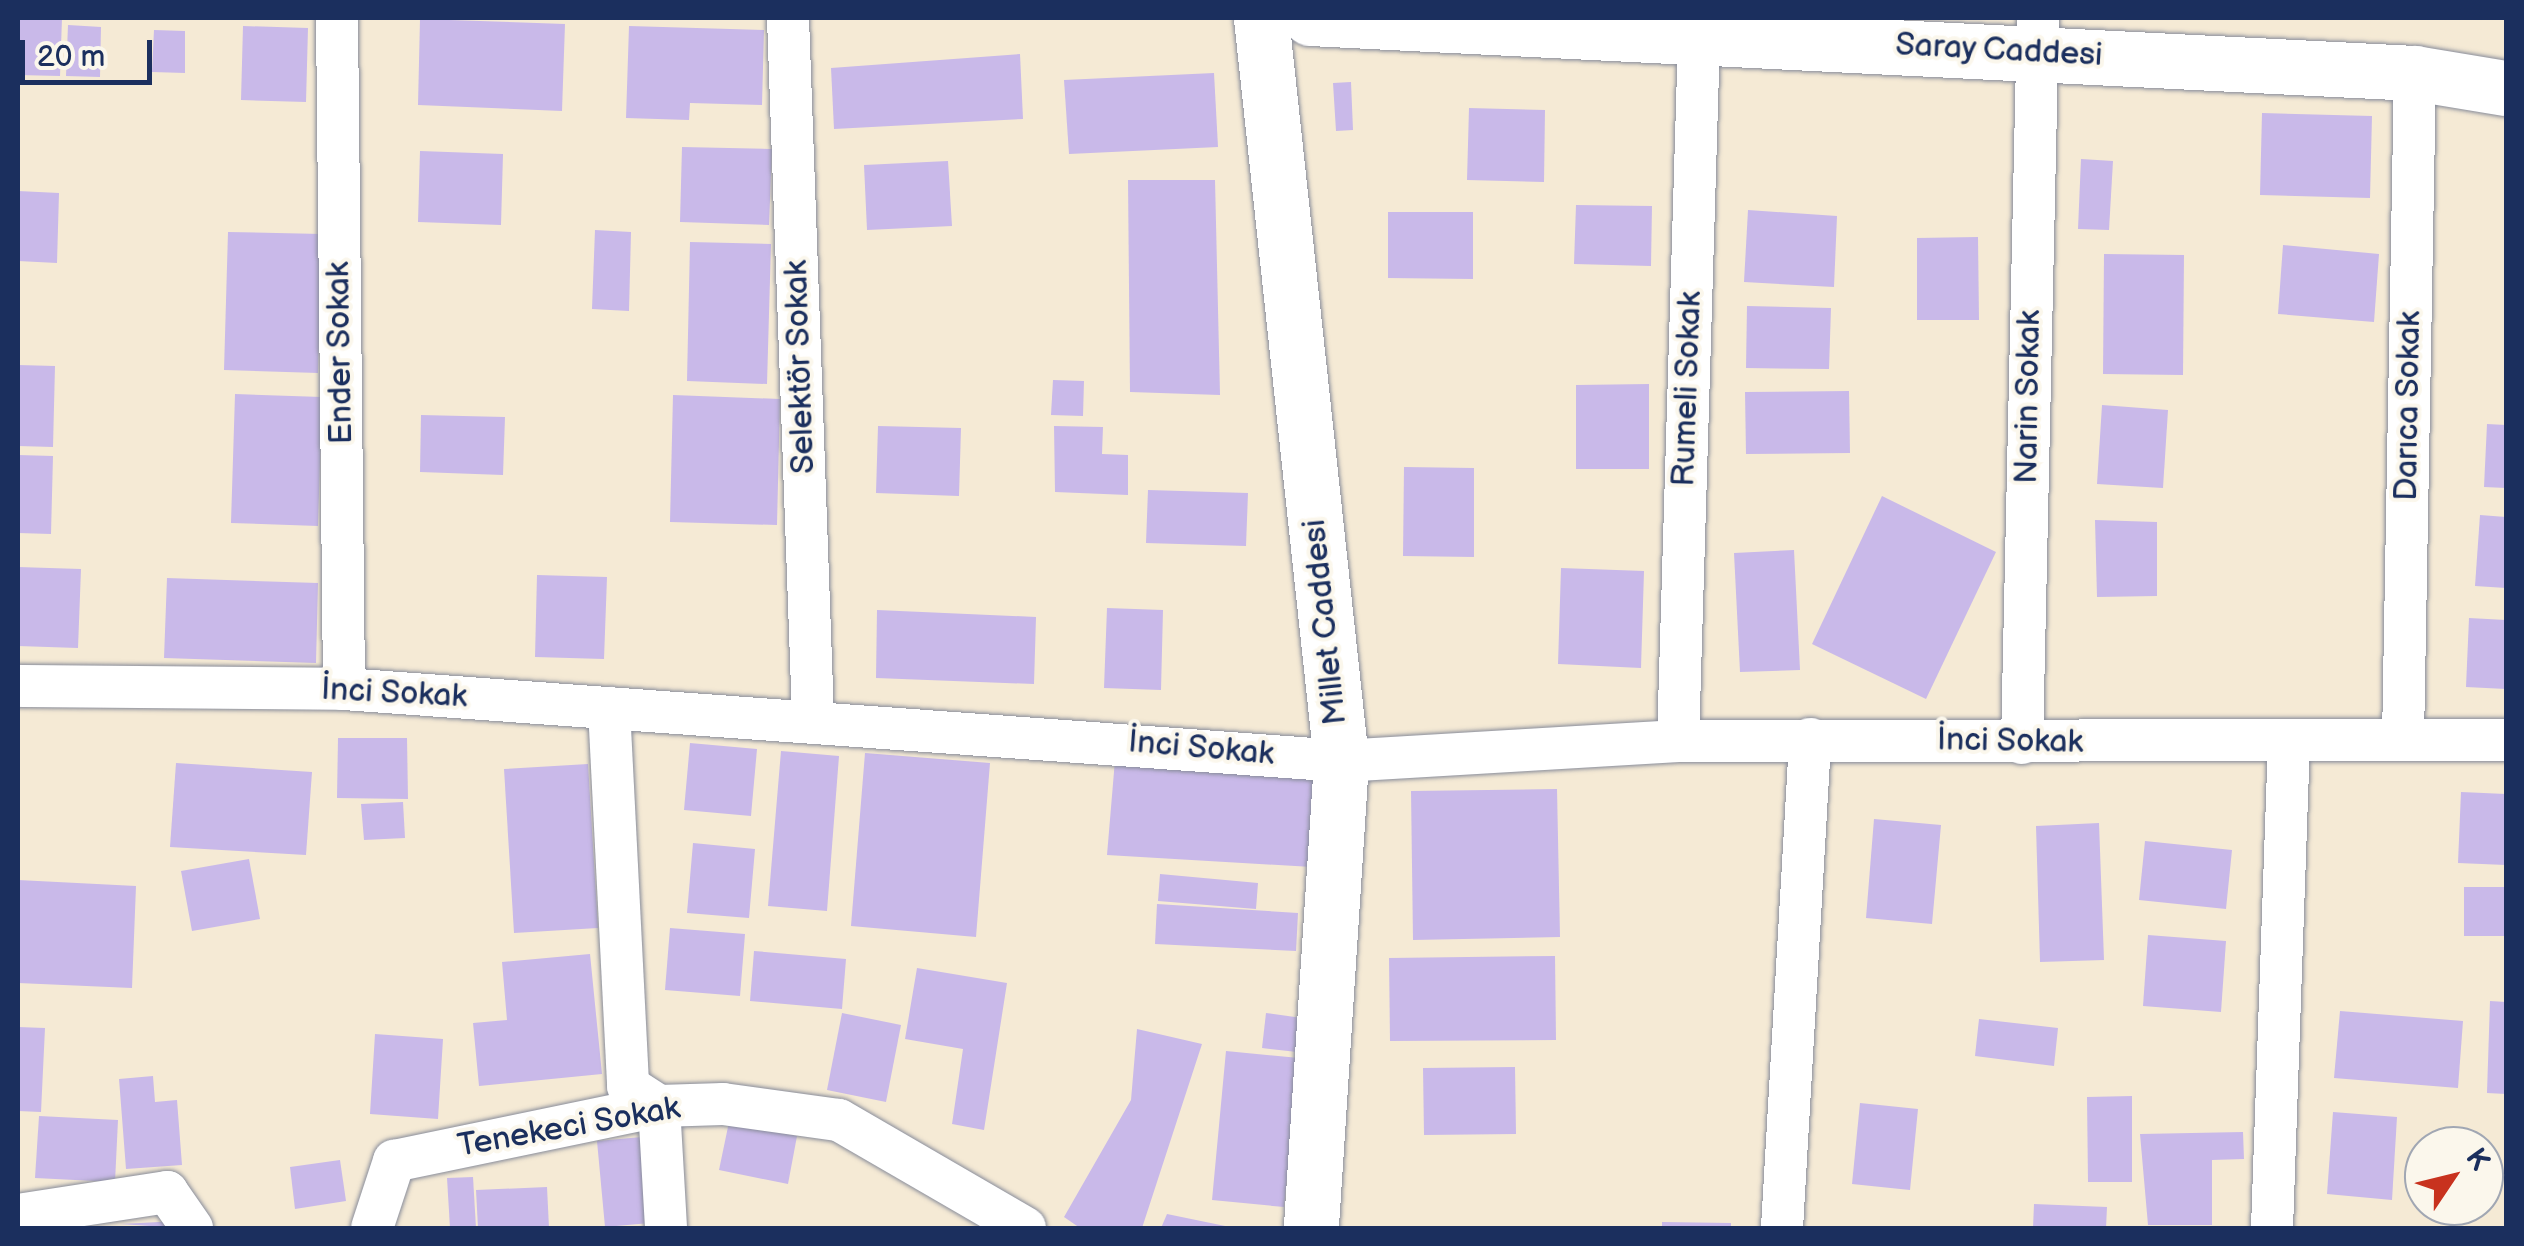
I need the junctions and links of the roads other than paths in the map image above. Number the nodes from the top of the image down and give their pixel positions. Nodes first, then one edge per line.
1 (337, 18) edge
2 (788, 18) edge
3 (1261, 18) edge
4 (1310, 18) edge
5 (2037, 35) edge
6 (1699, 38) junction
7 (2414, 73) junction
8 (2506, 88) edge
9 (18, 686) edge
10 (344, 689) junction
11 (609, 708) junction
12 (813, 716) junction
13 (1810, 739) junction
14 (2403, 740) junction
15 (2506, 740) edge
16 (1678, 741) junction
17 (2288, 742) junction
18 (2022, 743) junction
19 (1341, 761) junction
20 (659, 1106) junction
21 (18, 1215) edge
22 (192, 1228) edge
23 (372, 1228) edge
24 (666, 1228) edge
25 (1025, 1228) edge
26 (1311, 1228) edge
27 (1782, 1228) edge
28 (2272, 1228) edge

1 - 10 street, Ender Sokak
2 - 12 street, Selektör Sokak
3 - 19 main road, Millet Caddesi
4 - 6 main road, Saray Caddesi
5 - 6 main road, Saray Caddesi
5 - 7 main road, Saray Caddesi
5 - 18 street, Narin Sokak
6 - 16 street, Rumeli Sokak
7 - 8 main road, Saray Caddesi
7 - 14 street, Darıca Sokak
9 - 10 street, İnci Sokak
10 - 11 street, İnci Sokak
11 - 12 street, İnci Sokak
11 - 20 street
12 - 19 street, İnci Sokak
13 - 16 street, İnci Sokak
13 - 18 street, İnci Sokak
13 - 27 street
14 - 15 street, İnci Sokak
14 - 17 street, İnci Sokak
16 - 19 street, İnci Sokak
17 - 18 street, İnci Sokak
17 - 28 street
19 - 26 main road, Millet Caddesi
20 - 23 street, Tenekeci Sokak
20 - 24 street
20 - 25 street, Tenekeci Sokak
21 - 22 street

